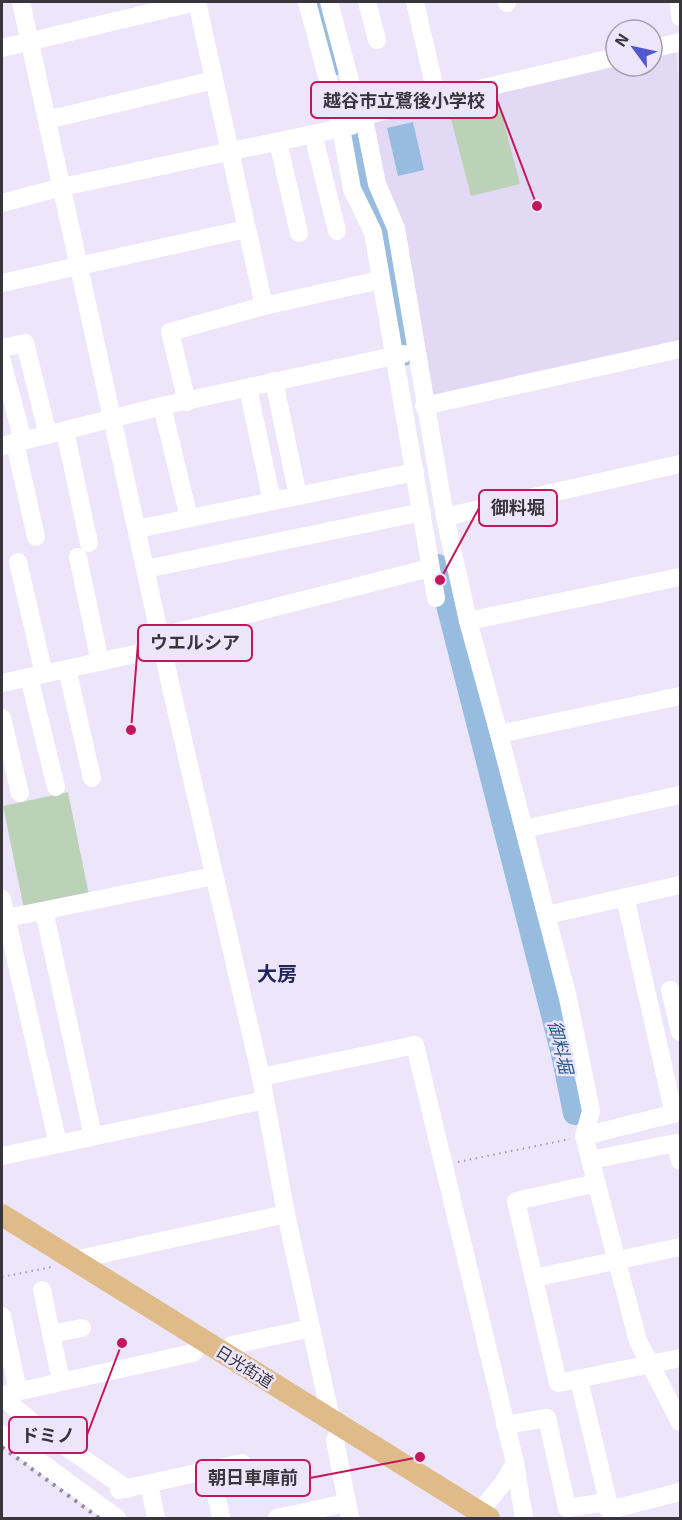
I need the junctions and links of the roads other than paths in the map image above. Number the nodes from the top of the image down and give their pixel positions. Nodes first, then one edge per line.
1 (21, 2) edge
2 (196, 2) edge
3 (307, 2) edge
4 (329, 2) edge
5 (367, 2) edge
6 (415, 2) edge
7 (679, 2) edge
8 (681, 17) edge
9 (377, 40) dead end
10 (30, 42) junction
11 (681, 42) edge
12 (664, 46) edge
13 (2, 48) edge
14 (604, 60) edge
15 (214, 80) junction
16 (437, 98) junction
17 (47, 120) junction
18 (354, 124) junction
19 (313, 134) junction
20 (278, 142) junction
21 (229, 152) junction
22 (62, 187) junction
23 (2, 203) edge
24 (246, 229) junction
25 (338, 231) dead end
26 (299, 233) dead end
27 (79, 265) junction
28 (380, 280) junction
29 (2, 283) edge
30 (264, 306) junction
31 (2, 348) edge
32 (681, 349) edge
33 (404, 354) junction
34 (2, 361) edge
35 (274, 381) junction
36 (249, 393) dead end
37 (187, 402) junction
38 (162, 406) junction
39 (424, 406) junction
40 (112, 419) junction
41 (56, 433) junction
42 (13, 444) edge
43 (681, 464) edge
44 (415, 472) junction
45 (298, 496) junction
46 (272, 501) junction
47 (422, 512) junction
48 (445, 517) junction
49 (189, 518) junction
50 (137, 528) junction
51 (36, 537) dead end
52 (89, 543) dead end
53 (78, 557) dead end
54 (18, 562) dead end
55 (430, 568) junction
56 (146, 569) junction
57 (681, 577) edge
58 (436, 598) dead end
59 (468, 621) junction
60 (162, 642) junction
61 (100, 662) junction
62 (67, 669) junction
63 (36, 676) junction
64 (2, 683) edge
65 (681, 696) edge
66 (2, 718) edge
67 (499, 734) junction
68 (92, 778) dead end
69 (56, 787) dead end
70 (20, 793) dead end
71 (681, 795) edge
72 (524, 829) junction
73 (214, 876) junction
74 (681, 885) edge
75 (625, 897) junction
76 (2, 899) edge
77 (44, 911) junction
78 (547, 915) junction
79 (4, 919) edge
80 (675, 989) edge
81 (647, 995) junction
82 (681, 1032) edge
83 (261, 1077) junction
84 (265, 1100) junction
85 (677, 1113) edge
86 (93, 1136) junction
87 (584, 1136) junction
88 (58, 1144) junction
89 (2, 1156) edge
90 (591, 1161) junction
91 (681, 1161) edge
92 (597, 1183) junction
93 (286, 1214) junction
94 (2, 1215) edge
95 (681, 1247) edge
96 (74, 1260) junction
97 (618, 1261) junction
98 (534, 1278) junction
99 (42, 1290) dead end
100 (2, 1316) edge
101 (82, 1328) dead end
102 (311, 1328) junction
103 (51, 1334) junction
104 (202, 1340) junction
105 (226, 1354) junction
106 (681, 1358) edge
107 (651, 1365) junction
108 (579, 1380) junction
109 (61, 1381) junction
110 (7, 1394) edge
111 (681, 1422) edge
112 (336, 1423) junction
113 (505, 1425) junction
114 (2, 1434) edge
115 (242, 1463) dead end
116 (515, 1463) junction
117 (212, 1469) junction
118 (149, 1484) junction
119 (681, 1492) edge
120 (348, 1510) edge
121 (609, 1510) edge
122 (484, 1516) edge
123 (117, 1518) edge
124 (156, 1518) edge
125 (221, 1518) edge
126 (277, 1518) edge
127 (524, 1518) edge

1 - 10 street
2 - 10 street
2 - 15 street
3 - 18 street
4 - 18 street
5 - 9 street
6 - 16 street
7 - 8 street
10 - 13 street
10 - 17 street
11 - 12 street
14 - 16 street
15 - 17 street
15 - 21 street
16 - 18 street
17 - 22 street
18 - 19 street
18 - 28 street
18 - 33 street
19 - 20 street
19 - 25 street
20 - 21 street
20 - 26 street
21 - 22 street
21 - 24 street
22 - 23 street
22 - 27 street
24 - 27 street
24 - 30 street
27 - 29 street
27 - 40 street
28 - 30 street
28 - 33 street
30 - 37 street
31 - 41 street
32 - 39 street
33 - 35 street
33 - 39 street
33 - 44 street
34 - 42 street
35 - 37 street
35 - 45 street
36 - 46 street
37 - 38 street
38 - 40 street
38 - 49 street
39 - 48 street
40 - 41 street
40 - 50 street
41 - 42 street
41 - 52 street
42 - 51 street
43 - 48 street
44 - 45 street
44 - 47 street
45 - 46 street
46 - 49 street
47 - 55 street
47 - 56 street
48 - 59 street
49 - 50 street
50 - 56 street
53 - 61 street
54 - 63 street
55 - 58 street
55 - 60 street
56 - 60 street
57 - 59 street
59 - 67 street
60 - 61 street
60 - 73 street
61 - 62 street
62 - 63 street
62 - 68 street
63 - 64 street
63 - 69 street
65 - 67 street
66 - 70 street
67 - 72 street
71 - 72 street
72 - 78 street
73 - 77 street
73 - 83 street
74 - 75 street
75 - 78 street
75 - 81 street
76 - 79 street
77 - 79 street
77 - 86 street
78 - 87 street
79 - 88 street
80 - 81 street
80 - 82 street
81 - 85 street
83 - 84 street
83 - 113 street
84 - 86 street
84 - 93 street
85 - 87 street
86 - 88 street
87 - 90 street
88 - 89 street
90 - 91 street
90 - 92 street
92 - 97 street
92 - 98 street
93 - 96 street
93 - 102 street
94 - 96 main road, 日光街道
95 - 97 street
96 - 104 main road, 日光街道
97 - 98 street
97 - 107 street
98 - 108 street
99 - 103 street
100 - 110 street
101 - 103 street
102 - 105 street
102 - 112 street
103 - 109 street
104 - 105 main road, 日光街道
104 - 109 street
105 - 112 main road, 日光街道
106 - 107 street
107 - 108 street
107 - 111 street
108 - 121 street
109 - 110 street
110 - 118 street
112 - 120 street
112 - 122 main road, 日光街道
113 - 116 street
113 - 121 street
114 - 123 street
115 - 117 street
116 - 122 street
116 - 127 street
117 - 118 street
117 - 125 street
118 - 124 street
119 - 121 street
120 - 126 street

